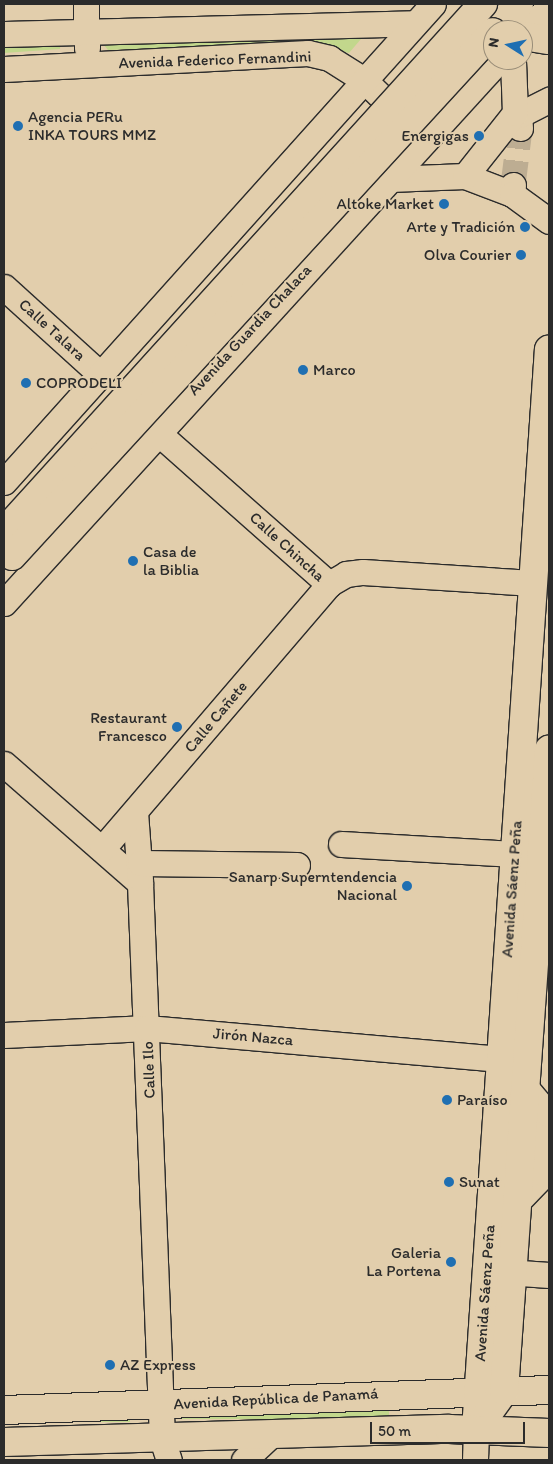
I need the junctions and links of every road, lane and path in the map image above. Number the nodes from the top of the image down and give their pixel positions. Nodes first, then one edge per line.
1 (86, 4) edge
2 (433, 4) edge
3 (482, 4) edge
4 (519, 4) edge
5 (549, 6) edge
6 (504, 20) edge
7 (415, 23) junction
8 (533, 24) edge
9 (87, 32) junction
10 (4, 34) edge
11 (533, 37) edge
12 (549, 40) edge
13 (483, 43) edge
14 (88, 66) junction
15 (4, 69) edge
16 (490, 70) edge
17 (514, 70) edge
18 (364, 80) junction
19 (549, 100) edge
20 (518, 118) junction
21 (425, 140) junction
22 (465, 176) junction
23 (390, 179) junction
24 (549, 221) edge
25 (4, 287) edge
26 (549, 349) edge
27 (100, 374) junction
28 (156, 432) junction
29 (546, 457) edge
30 (4, 482) edge
31 (6, 551) edge
32 (533, 583) junction
33 (329, 584) junction
34 (4, 603) edge
35 (549, 750) edge
36 (4, 764) edge
37 (135, 812) junction
38 (341, 844) dead end
39 (102, 849) junction
40 (515, 854) junction
41 (297, 865) dead end
42 (140, 873) junction
43 (531, 950) edge
44 (147, 1028) junction
45 (4, 1035) edge
46 (501, 1059) junction
47 (499, 1272) junction
48 (549, 1275) edge
49 (549, 1390) edge
50 (491, 1391) junction
51 (161, 1404) junction
52 (4, 1410) edge
53 (476, 1430) junction
54 (549, 1433) edge
55 (270, 1436) junction
56 (4, 1442) edge
57 (166, 1449) edge
58 (244, 1460) edge
59 (475, 1460) edge

1 - 9 street
2 - 7 street
3 - 31 main road, Avenida Guardia Chalaca, bridge
4 - 6 main road, Avenida Guardia Chalaca
5 - 8 street
7 - 9 street, Avenida Federico Fernandini
7 - 18 street
9 - 10 street, Avenida Federico Fernandini
9 - 14 street
11 - 12 main road
13 - 31 main road, Avenida Guardia Chalaca, bridge
14 - 15 street, Avenida Federico Fernandini
14 - 18 street, Avenida Federico Fernandini
16 - 21 street, Avenida Guardia Chalaca
17 - 20 street
18 - 21 street, Avenida Federico Fernandini
18 - 27 street
19 - 20 street
20 - 22 street
21 - 23 street, Avenida Guardia Chalaca
22 - 23 street
22 - 24 street
23 - 28 street, Avenida Guardia Chalaca
25 - 27 street, Calle Talara
26 - 29 main road, Avenida Sáenz Peña
27 - 30 street
28 - 33 street, Calle Chincha
28 - 34 street, Avenida Guardia Chalaca
29 - 32 main road, Avenida Sáenz Peña
32 - 33 street, Calle Chincha
32 - 40 main road, Avenida Sáenz Peña
33 - 37 street, Calle Cañete
35 - 43 main road, Avenida Sáenz Peña
36 - 39 street
37 - 39 street, Calle Cañete
37 - 42 street, Calle Ilo
38 - 40 street
39 - 42 street
40 - 43 main road, Avenida Sáenz Peña
41 - 42 street
42 - 44 street, Calle Ilo
43 - 46 main road, Avenida Sáenz Peña
43 - 47 main road, Avenida Sáenz Peña
44 - 45 street, Jirón Nazca
44 - 46 street, Jirón Nazca
44 - 51 street, Calle Ilo
46 - 47 main road, Avenida Sáenz Peña
47 - 48 street
47 - 50 main road, Avenida Sáenz Peña
49 - 50 main road, Avenida República de Panamá
50 - 51 main road, Avenida República de Panamá
50 - 53 main road
51 - 52 main road, Avenida República de Panamá
51 - 57 street, Calle Ilo
53 - 54 main road, Avenida República de Panamá
53 - 55 main road, Avenida República de Panamá
53 - 59 street
55 - 57 main road, Avenida República de Panamá
55 - 58 street
56 - 57 main road, Avenida República de Panamá

